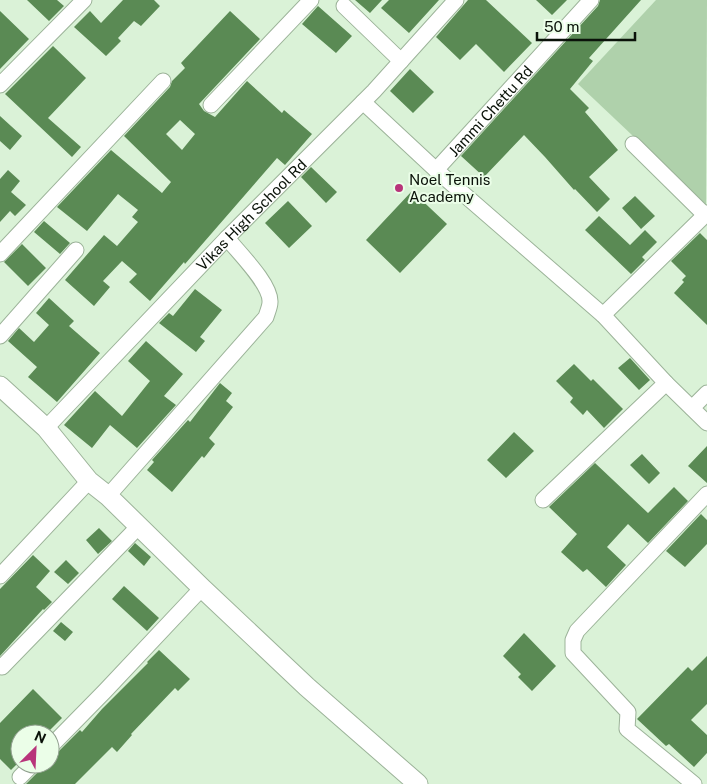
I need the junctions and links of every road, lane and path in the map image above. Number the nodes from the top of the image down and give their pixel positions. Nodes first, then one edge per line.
1 (84, 0) edge
2 (312, 0) edge
3 (456, 0) edge
4 (590, 0) edge
5 (344, 6) dead end
6 (401, 61) junction
7 (163, 81) dead end
8 (0, 85) edge
9 (363, 102) junction
10 (211, 105) dead end
11 (633, 144) dead end
12 (436, 170) junction
13 (706, 214) edge
14 (227, 238) junction
15 (76, 250) dead end
16 (0, 254) edge
17 (603, 316) junction
18 (0, 336) edge
19 (666, 383) junction
20 (0, 386) edge
21 (707, 393) edge
22 (692, 408) junction
23 (707, 423) edge
24 (46, 428) junction
25 (89, 481) junction
26 (707, 494) edge
27 (108, 496) junction
28 (543, 500) dead end
29 (138, 526) junction
30 (0, 576) edge
31 (202, 588) junction
32 (2, 667) dead end
33 (60, 737) edge
34 (23, 774) edge
35 (20, 777) dead end
36 (418, 784) edge
37 (694, 784) edge

1 - 8 street
2 - 10 street
3 - 6 street, Vikas High School Rd
4 - 12 street, Jammi Chettu Rd
5 - 6 street
6 - 9 street, Vikas High School Rd
7 - 16 street
9 - 12 street, Jammi Chettu Rd
9 - 14 street, Vikas High School Rd
11 - 13 street
12 - 17 street
13 - 17 street
14 - 24 street, Vikas High School Rd
14 - 27 street
15 - 18 street
17 - 19 street
19 - 22 street
19 - 28 street
20 - 24 street
21 - 22 street
22 - 23 street
24 - 25 street
25 - 27 street
25 - 30 street
26 - 37 street
27 - 29 street
29 - 31 street
29 - 32 street
31 - 33 street
31 - 36 street
34 - 35 street

